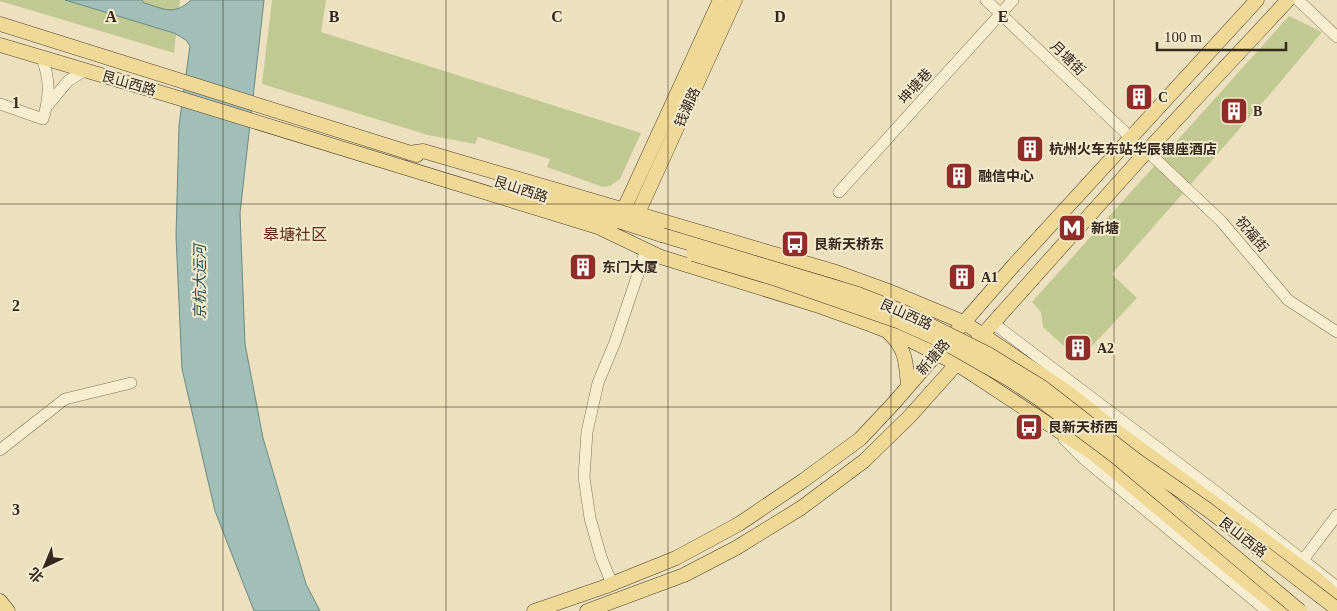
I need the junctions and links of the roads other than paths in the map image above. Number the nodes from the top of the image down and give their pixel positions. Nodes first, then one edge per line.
1 (720, 0) edge
2 (735, 0) edge
3 (986, 0) edge
4 (1013, 0) edge
5 (1257, 0) edge
6 (1288, 0) edge
7 (1298, 0) edge
8 (1000, 14) junction
9 (0, 24) edge
10 (1337, 37) edge
11 (0, 45) edge
12 (42, 58) junction
13 (84, 71) junction
14 (0, 104) edge
15 (48, 105) junction
16 (1130, 138) junction
17 (1147, 151) junction
18 (409, 153) junction
19 (839, 192) dead end
20 (624, 209) junction
21 (638, 214) junction
22 (602, 229) junction
23 (660, 239) junction
24 (646, 250) junction
25 (963, 322) junction
26 (993, 322) junction
27 (886, 331) junction
28 (1337, 332) edge
29 (984, 335) junction
30 (937, 354) junction
31 (956, 364) junction
32 (131, 383) dead end
33 (908, 387) junction
34 (1052, 427) junction
35 (0, 450) edge
36 (1337, 515) edge
37 (1303, 560) junction
38 (612, 584) junction
39 (1337, 587) edge
40 (1337, 597) edge
41 (0, 600) edge
42 (1337, 609) edge
43 (8, 611) edge
44 (534, 611) edge
45 (586, 611) edge
46 (1267, 611) edge
47 (1283, 611) edge
48 (1300, 611) edge

1 - 20 main road, 钱潮路
2 - 21 main road, 钱潮路
3 - 8 street, 月塘街
4 - 8 street, 坤塘巷
5 - 16 main road, 新塘路
6 - 17 main road, 新塘路
7 - 10 street
8 - 16 street, 月塘街
8 - 19 street, 坤塘巷
9 - 18 main road, 艮山西路
11 - 12 main road, 艮山西路
12 - 13 main road, 艮山西路
12 - 15 street
13 - 15 street
13 - 22 main road, 艮山西路
14 - 15 street
16 - 25 main road, 新塘路
17 - 26 main road, 新塘路
17 - 28 street, 祝福街
18 - 20 main road, 艮山西路
18 - 23 main road, 艮山西路
20 - 21 main road, 艮山西路
21 - 25 main road, 艮山西路
22 - 23 main road, 艮山西路
22 - 24 main road, 艮山西路
23 - 42 main road, 艮山西路, bridge
23 - 48 main road, 艮山西路, bridge
24 - 27 main road, 艮山西路
24 - 38 street
25 - 29 main road, 艮山西路
25 - 30 main road, 新塘路
26 - 29 main road, 新塘路
26 - 37 street
27 - 30 main road, 艮山西路
27 - 33 main road
29 - 31 main road, 新塘路
29 - 40 main road, 艮山西路
30 - 31 main road, 艮山西路
30 - 33 main road, 新塘路
31 - 34 main road, 艮山西路
31 - 45 main road, 新塘路
32 - 35 street
33 - 38 main road, 新塘路
34 - 46 street
34 - 47 main road, 艮山西路
36 - 37 street
37 - 39 street
38 - 44 main road, 新塘路
41 - 43 main road

